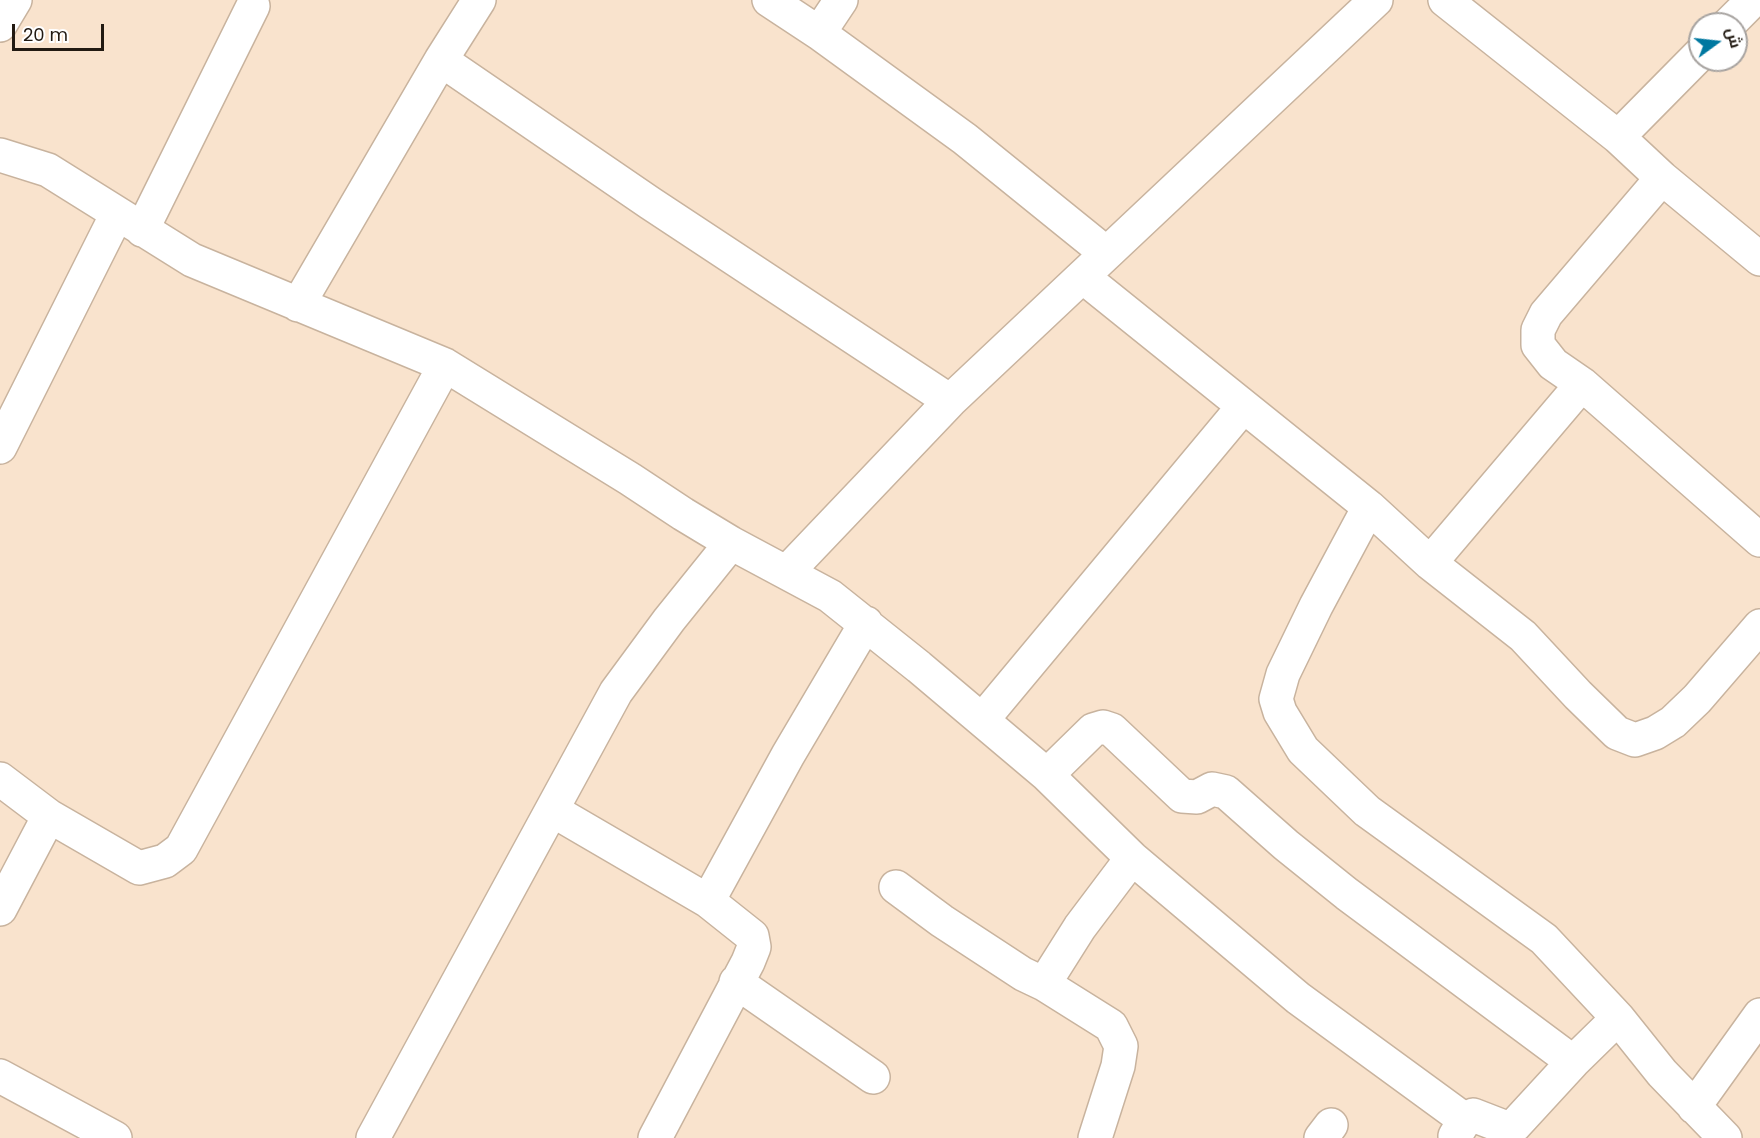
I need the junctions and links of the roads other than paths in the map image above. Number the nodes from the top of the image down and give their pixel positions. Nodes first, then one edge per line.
1 (15, 0) edge
2 (479, 0) edge
3 (769, 0) edge
4 (841, 0) edge
5 (1376, 0) edge
6 (1753, 0) edge
7 (253, 6) dead end
8 (1465, 7) edge
9 (1741, 12) edge
10 (0, 25) edge
11 (819, 33) junction
12 (441, 60) junction
13 (1688, 66) edge
14 (1618, 137) junction
15 (0, 155) edge
16 (1662, 178) junction
17 (130, 222) junction
18 (1106, 253) junction
19 (1760, 259) edge
20 (1083, 277) junction
21 (298, 305) junction
22 (445, 365) junction
23 (1582, 384) junction
24 (950, 401) junction
25 (1244, 407) junction
26 (0, 447) edge
27 (1369, 507) junction
28 (1760, 540) edge
29 (732, 543) junction
30 (1430, 563) junction
31 (787, 572) junction
32 (866, 623) junction
33 (1760, 626) edge
34 (983, 719) junction
35 (1047, 775) junction
36 (0, 779) edge
37 (552, 810) junction
38 (50, 816) junction
39 (1132, 858) junction
40 (896, 887) dead end
41 (708, 901) junction
42 (0, 909) edge
43 (736, 982) junction
44 (1044, 984) junction
45 (1760, 1015) edge
46 (1618, 1018) junction
47 (1573, 1062) junction
48 (0, 1076) edge
49 (873, 1077) dead end
50 (1694, 1107) junction
51 (1459, 1129) edge
52 (115, 1138) edge
53 (373, 1138) edge
54 (655, 1138) edge
55 (1095, 1138) edge
56 (1725, 1138) edge

1 - 10 street
2 - 12 street
3 - 11 street
4 - 11 street
5 - 18 street
6 - 9 street
7 - 17 street
8 - 14 street
11 - 18 street
12 - 21 street
12 - 24 street
13 - 14 street
14 - 16 street
15 - 17 street
16 - 19 street
16 - 23 street
17 - 21 street
17 - 26 street
18 - 20 street
20 - 24 street
20 - 25 street
21 - 22 street
22 - 29 street
22 - 38 street
23 - 28 street
23 - 30 street
24 - 31 street
25 - 27 street
25 - 34 street
27 - 30 street
27 - 46 street
29 - 31 street
29 - 37 street
30 - 33 street
31 - 32 street
32 - 34 street
32 - 41 street
34 - 35 street
35 - 39 street
35 - 47 street
36 - 38 street
37 - 41 street
37 - 53 street
38 - 42 street
39 - 44 street
39 - 51 street
40 - 44 street
41 - 43 street
43 - 49 street
43 - 54 street
44 - 55 street
45 - 50 street
46 - 47 street
46 - 50 street
47 - 51 street
48 - 52 street
50 - 56 street

